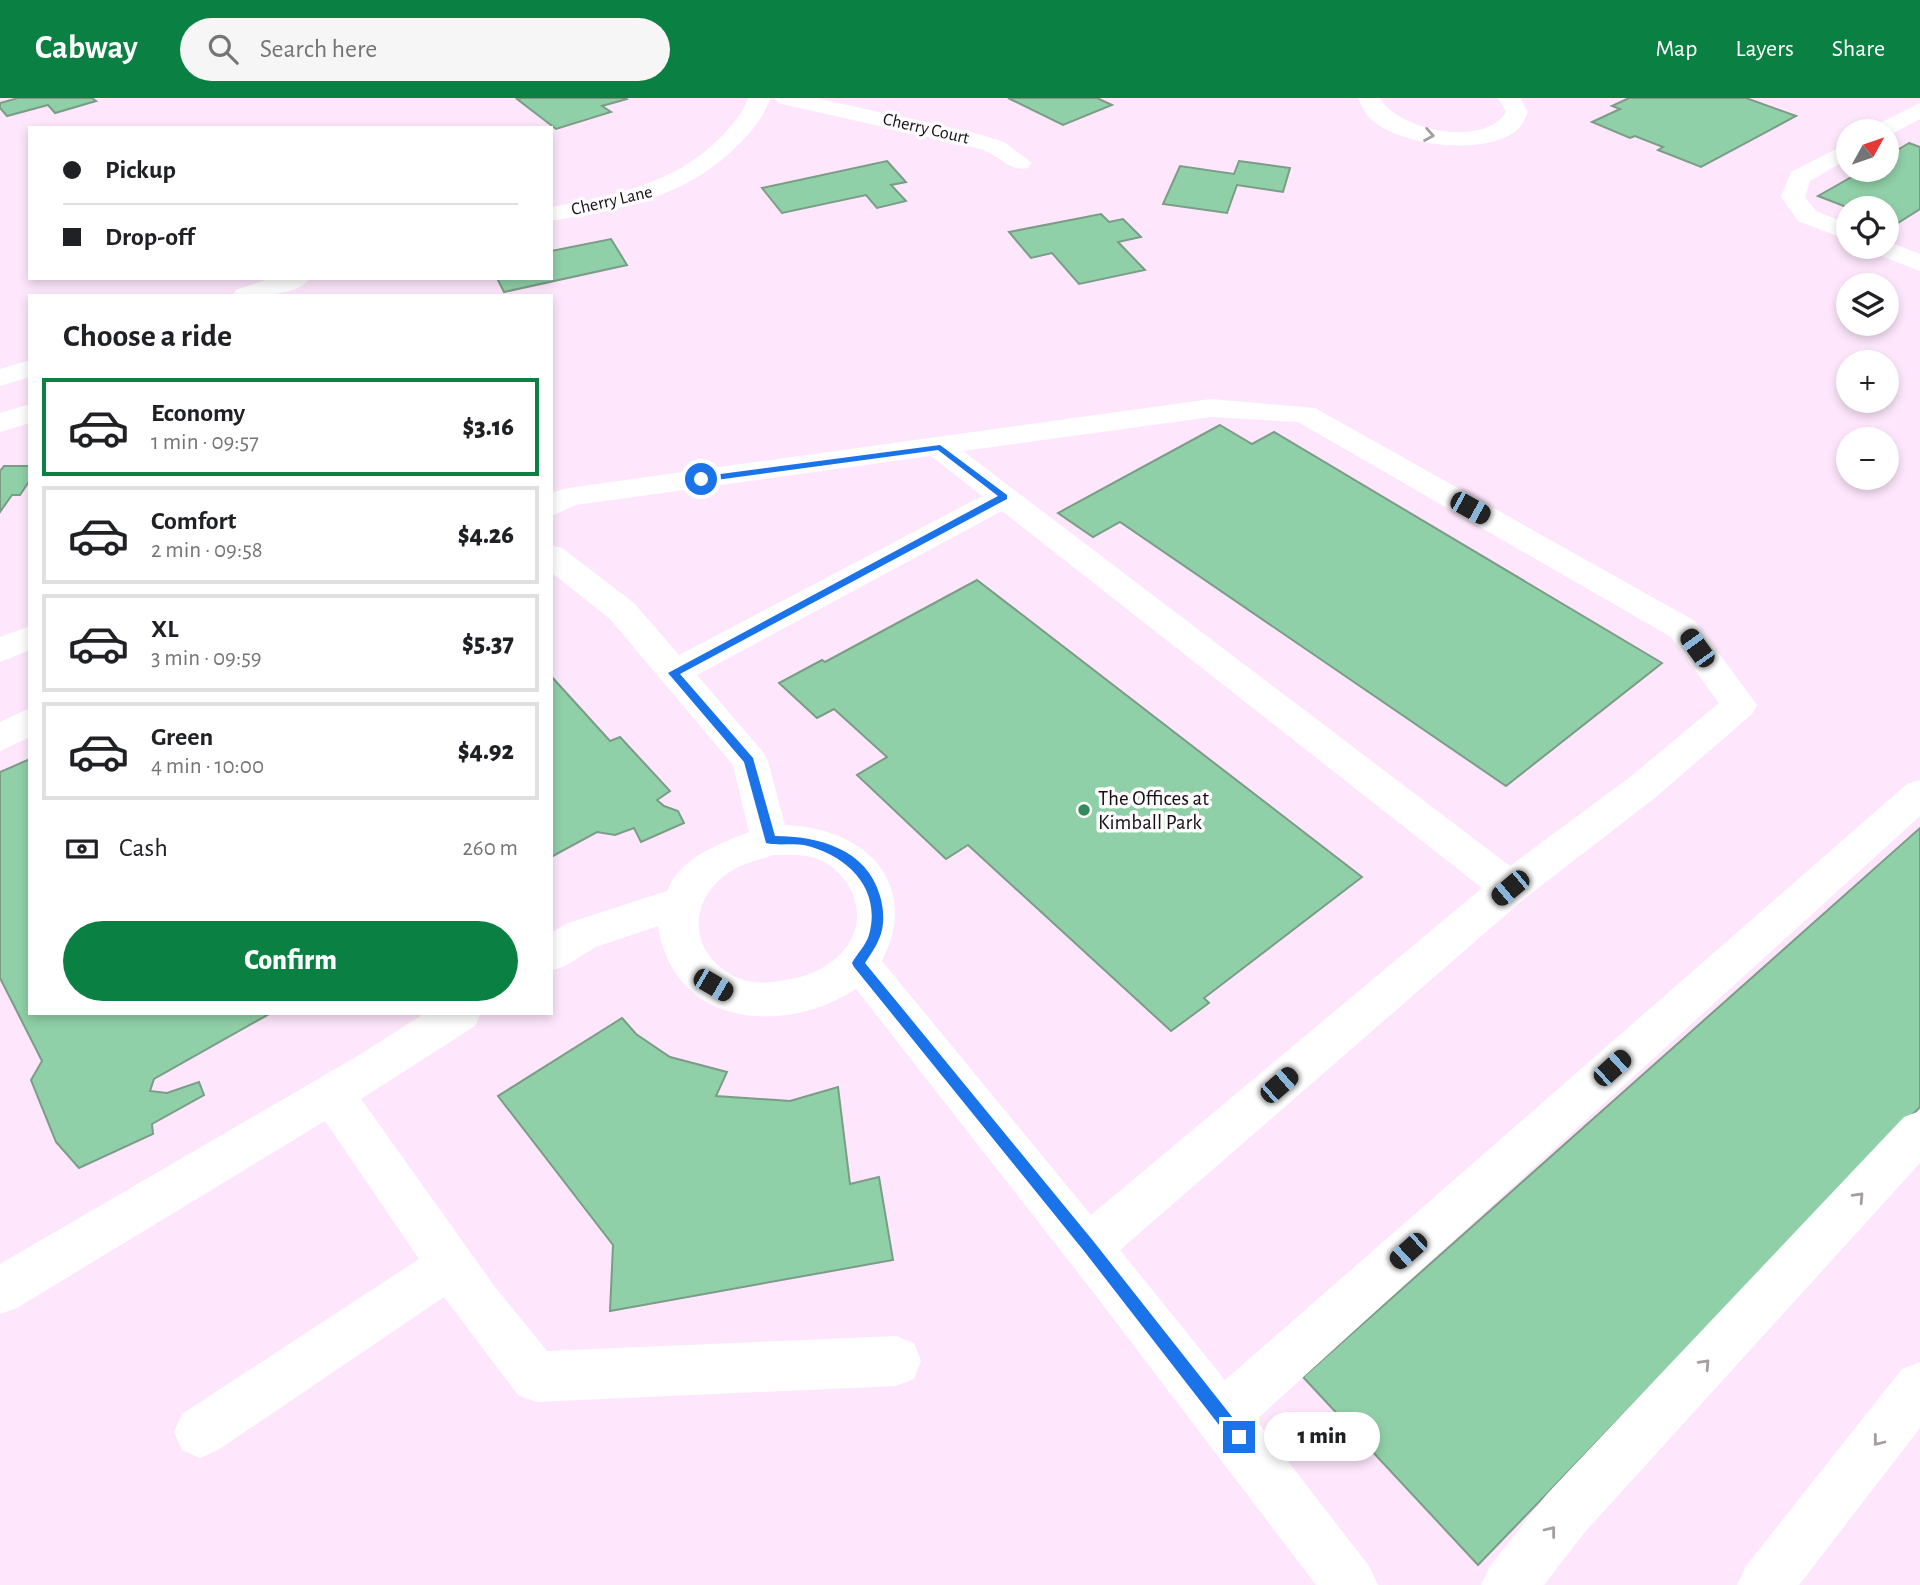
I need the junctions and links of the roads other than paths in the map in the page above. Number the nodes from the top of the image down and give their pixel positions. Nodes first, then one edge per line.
1 (759, 98) edge
2 (786, 98) edge
3 (1369, 98) edge
4 (1538, 98) edge
5 (1512, 102) edge
6 (1920, 110) edge
7 (1899, 122) edge
8 (1836, 157) edge
9 (1020, 163) dead end
10 (553, 214) edge
11 (1836, 228) edge
12 (1899, 255) edge
13 (1920, 264) edge
14 (291, 280) edge
15 (251, 294) edge
16 (28, 369) edge
17 (0, 378) edge
18 (28, 414) edge
19 (0, 423) edge
20 (940, 447) junction
21 (1004, 497) junction
22 (553, 505) edge
23 (555, 564) edge
24 (28, 638) edge
25 (0, 650) edge
26 (673, 673) junction
27 (28, 722) edge
28 (0, 738) edge
29 (1920, 793) edge
30 (770, 840) junction
31 (1510, 888) junction
32 (680, 903) junction
33 (553, 953) edge
34 (859, 963) junction
35 (457, 1015) edge
36 (332, 1094) junction
37 (1920, 1131) edge
38 (1089, 1247) junction
39 (452, 1264) junction
40 (0, 1291) edge
41 (896, 1361) dead end
42 (1920, 1387) edge
43 (1223, 1416) junction
44 (200, 1432) dead end
45 (1350, 1585) edge
46 (1509, 1585) edge
47 (1765, 1585) edge

1 - 10 street, Cherry Lane
2 - 9 street, Cherry Court
3 -> 5 street
4 - 5 street
6 - 7 street
8 - 11 street
12 - 13 street
14 - 15 street
16 - 17 street
18 - 19 street
20 - 21 street
20 - 22 street
20 - 31 street
21 - 26 street
21 - 31 street
23 - 26 street
24 - 25 street
26 - 30 street
27 - 28 street
29 - 43 street
30 - 32 street
30 - 34 street
31 - 38 street
32 - 33 street
32 - 34 street
34 - 38 street
35 - 36 street
36 - 39 street
36 - 40 street
46 -> 37 street
38 - 43 street
39 - 41 street
39 - 44 street
42 -> 47 street
43 - 45 street

